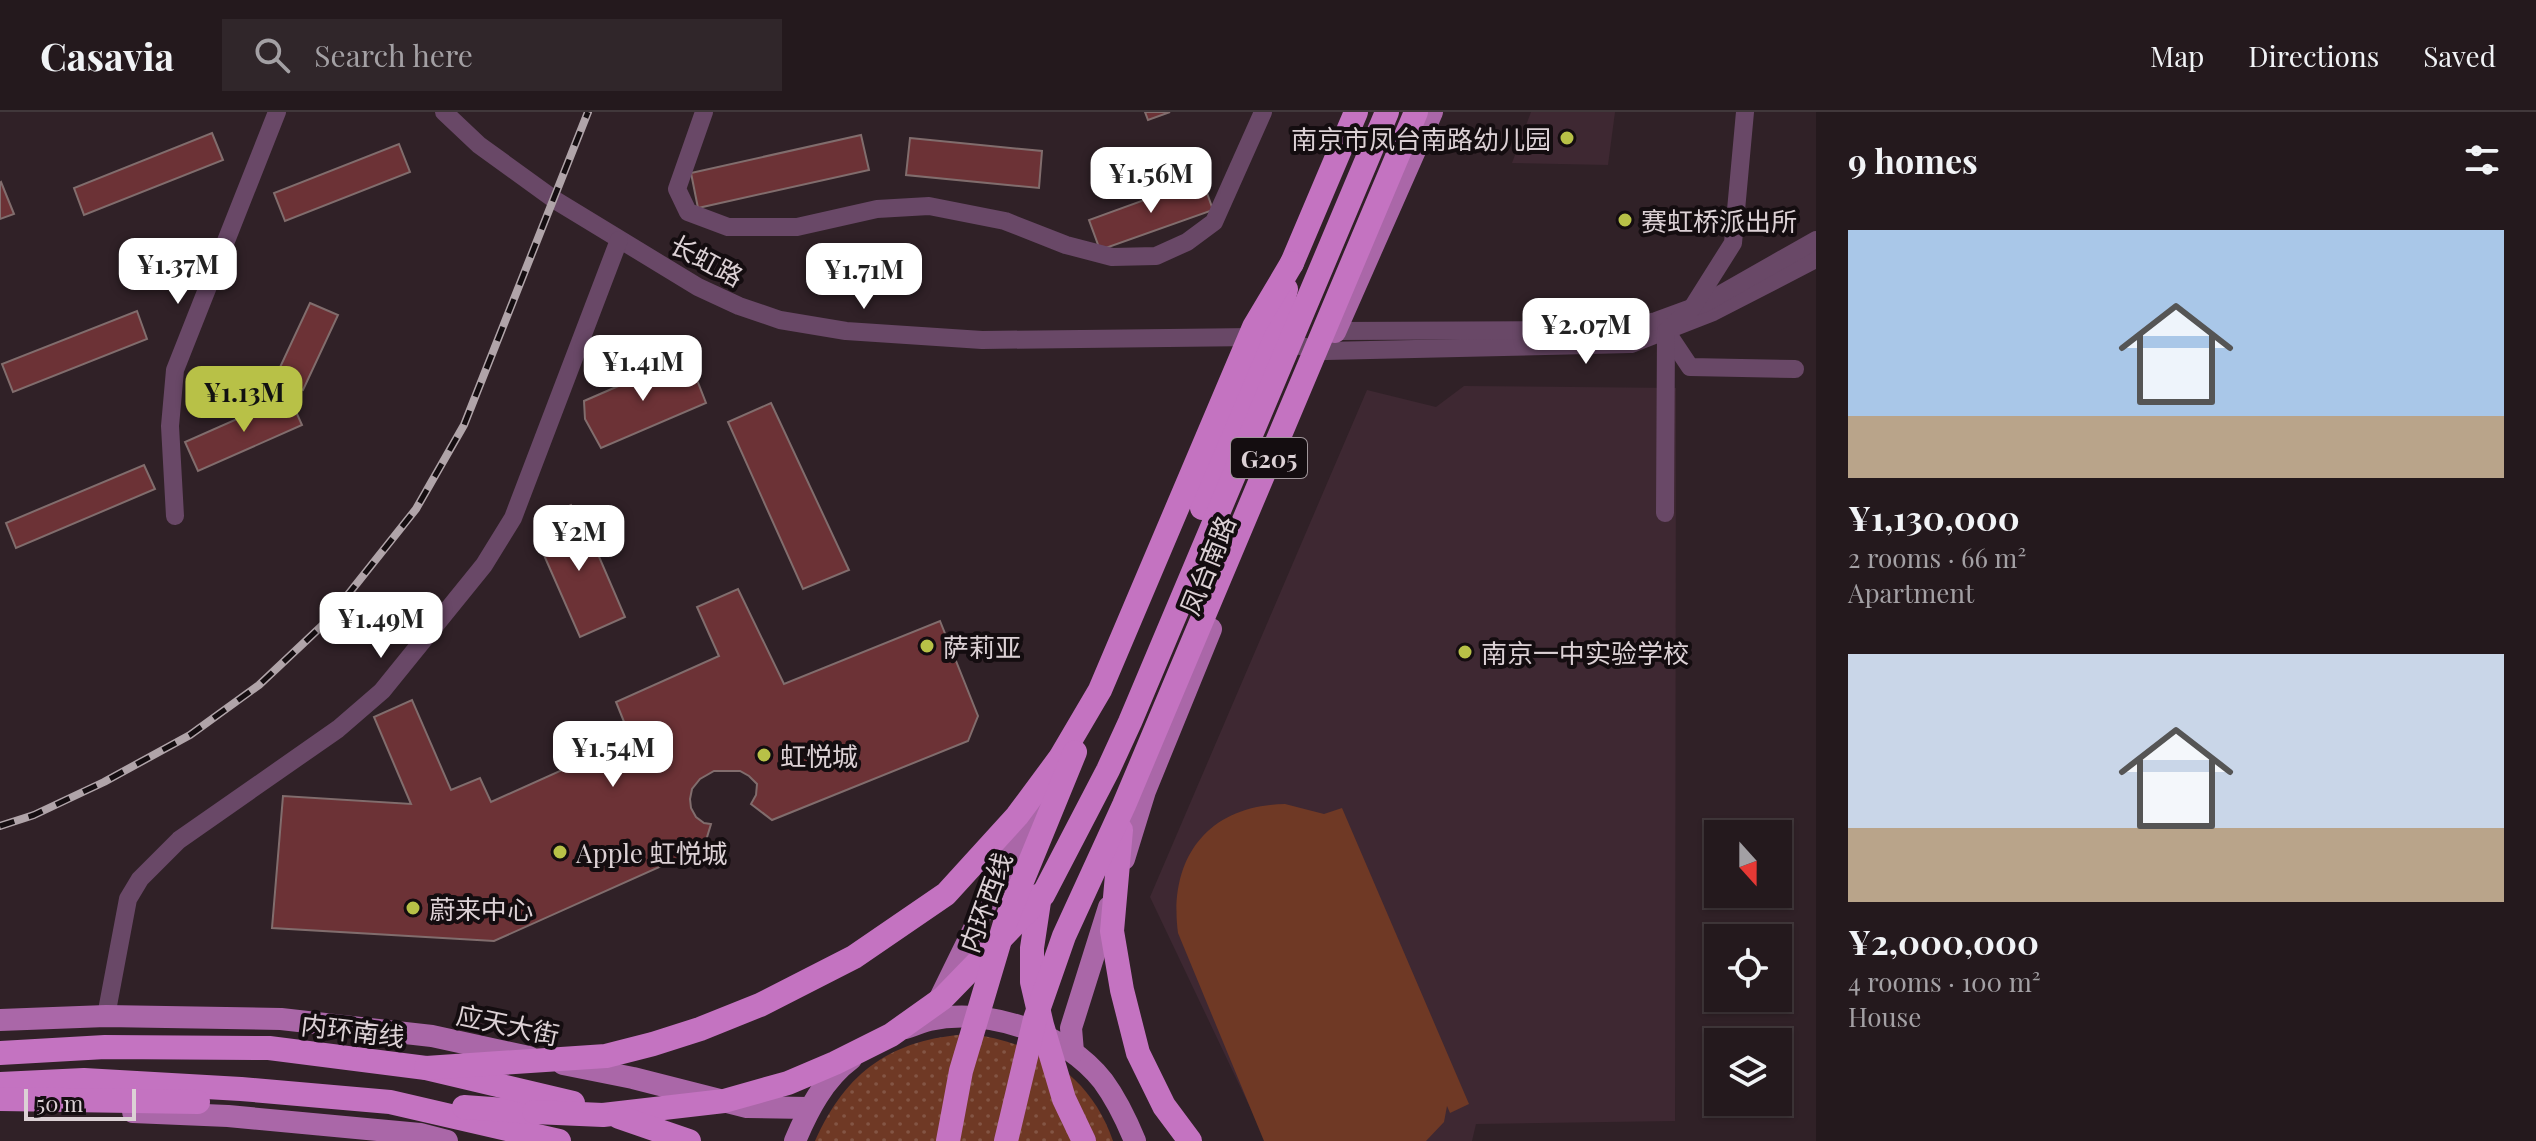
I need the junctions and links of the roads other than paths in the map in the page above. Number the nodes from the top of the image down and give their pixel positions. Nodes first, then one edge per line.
1 (277, 112) edge
2 (444, 112) edge
3 (704, 112) edge
4 (1263, 112) edge
5 (1346, 112) edge
6 (1356, 112) edge
7 (1387, 112) edge
8 (1416, 112) edge
9 (1432, 112) edge
10 (1745, 112) edge
11 (619, 240) junction
12 (1816, 240) edge
13 (1816, 259) edge
14 (1292, 263) junction
15 (1692, 308) junction
16 (1666, 331) junction
17 (1255, 337) junction
18 (1331, 341) junction
19 (1795, 369) dead end
20 (1665, 513) dead end
21 (175, 516) dead end
22 (1100, 690) junction
23 (1124, 805) junction
24 (106, 1016) junction
25 (0, 1020) edge
26 (930, 1020) junction
27 (1073, 1052) junction
28 (0, 1053) edge
29 (426, 1068) junction
30 (0, 1084) edge
31 (0, 1100) edge
32 (390, 1102) junction
33 (0, 1108) edge
34 (808, 1108) junction
35 (447, 1141) edge
36 (514, 1141) edge
37 (559, 1141) edge
38 (689, 1141) edge
39 (795, 1141) edge
40 (948, 1141) edge
41 (1006, 1141) edge
42 (1084, 1141) edge
43 (1135, 1141) edge
44 (1190, 1141) edge

1 - 21 street
2 - 11 street, 长虹路
3 - 4 street
5 - 17 main road, 凤台南路
6 - 14 highway
7 - 32 highway, bridge
8 - 23 highway, 凤台南路 / G205, bridge
9 - 18 main road, 凤台南路
10 - 15 street
11 - 17 street, 长虹路
11 - 24 street
12 - 15 street
13 - 16 street
14 - 22 highway, bridge
14 - 42 highway, bridge
15 - 16 street
15 - 18 street
16 - 18 street
16 - 19 street
16 - 20 street
17 - 18 street, 长虹路
17 - 26 main road, 凤台南路
18 - 27 main road, 凤台南路
22 - 29 highway, bridge
22 - 40 highway, 内环西线, bridge
23 - 41 highway, G205, bridge
23 - 44 highway, bridge
24 - 25 main road, 应天大街
24 - 34 main road, 应天大街
26 - 27 main road
26 - 34 main road
27 - 43 main road
28 - 29 highway, 内环南线, bridge
29 - 38 highway, 内环南线, bridge
30 - 32 highway
31 - 36 highway
32 - 37 highway
33 - 35 main road
34 - 39 main road

